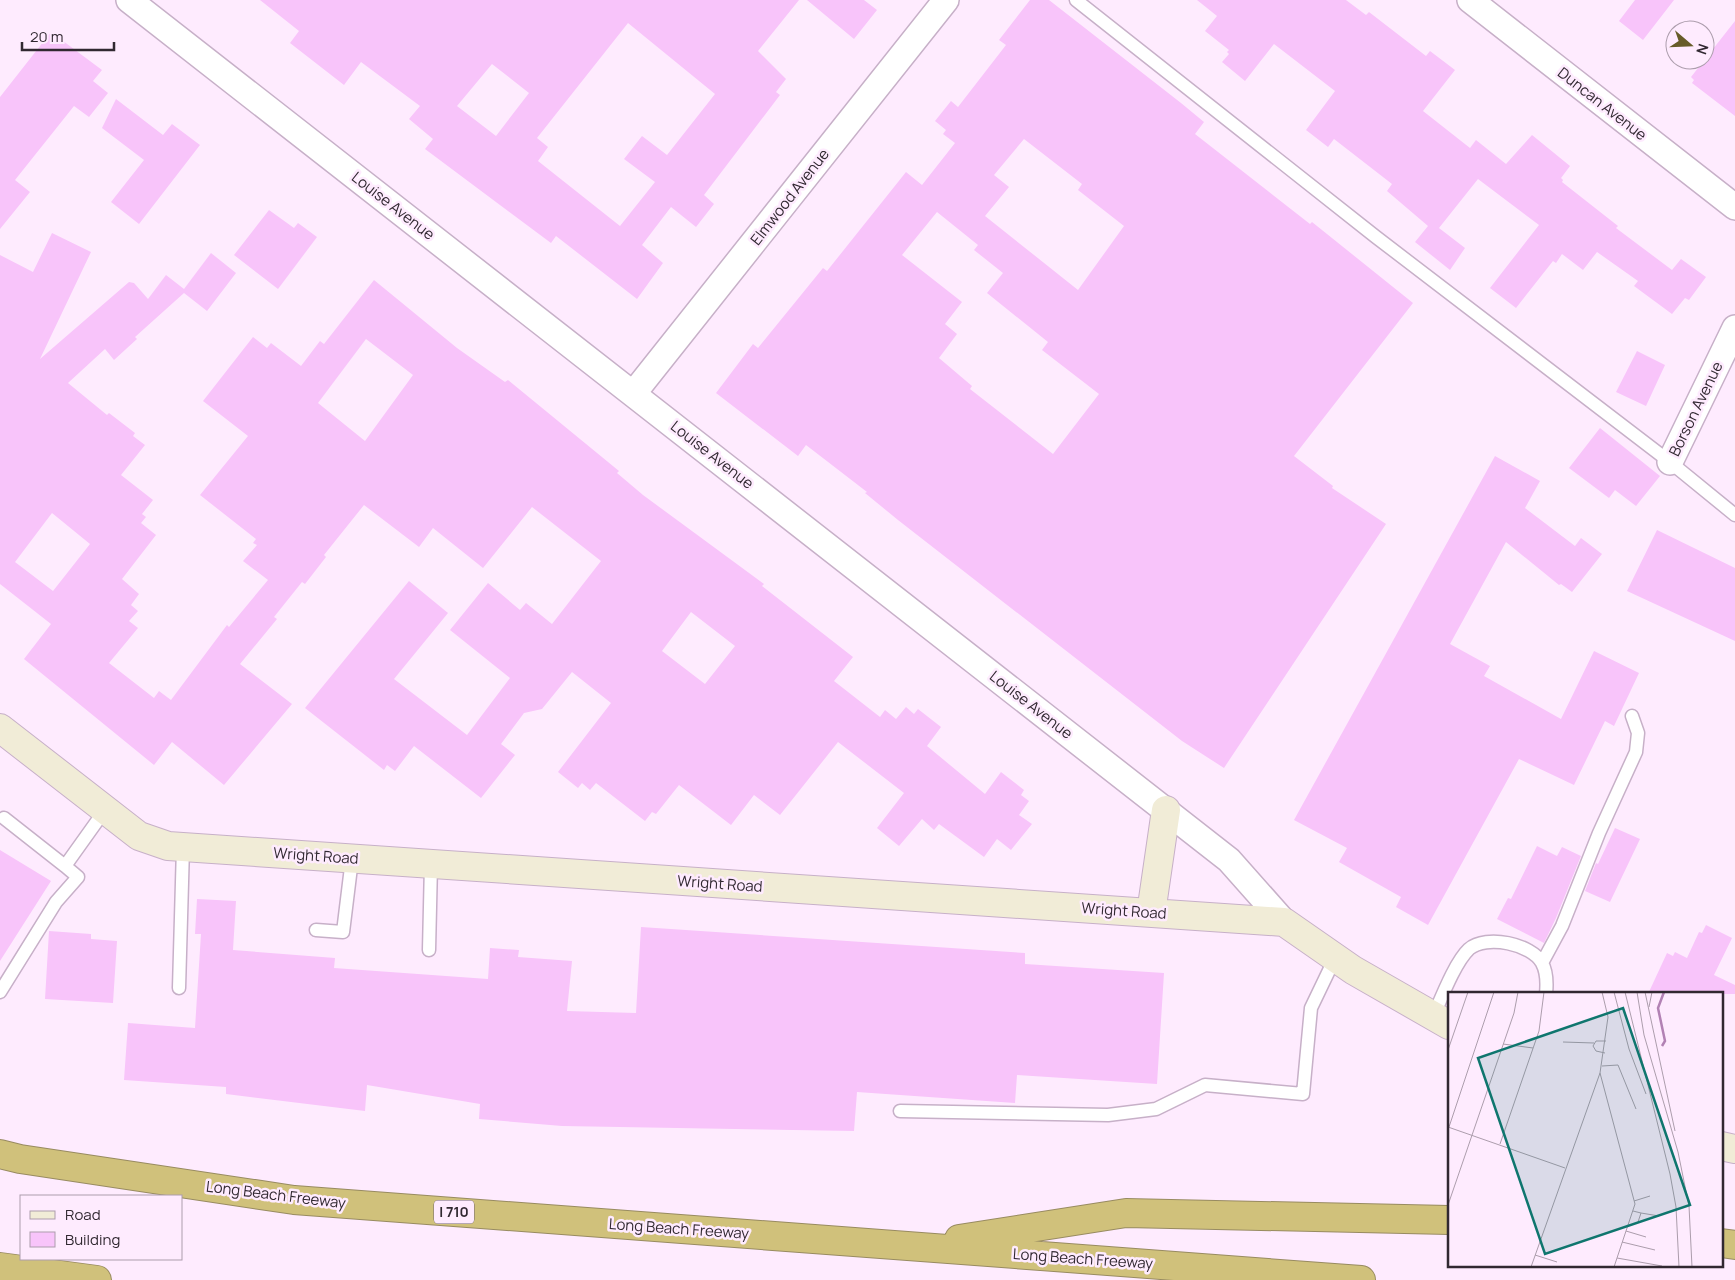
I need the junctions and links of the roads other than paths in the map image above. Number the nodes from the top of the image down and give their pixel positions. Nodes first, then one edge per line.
1 (129, 0) edge
2 (946, 0) edge
3 (1076, 0) edge
4 (1470, 0) edge
5 (1735, 207) edge
6 (1735, 328) edge
7 (633, 394) junction
8 (1670, 462) junction
9 (1735, 515) edge
10 (1632, 716) dead end
11 (0, 728) edge
12 (105, 810) junction
13 (1166, 810) junction
14 (4, 818) dead end
15 (183, 847) junction
16 (352, 859) junction
17 (431, 864) junction
18 (65, 866) junction
19 (1151, 912) junction
20 (1284, 922) junction
21 (316, 930) dead end
22 (429, 950) dead end
23 (1335, 958) junction
24 (1542, 963) junction
25 (179, 988) dead end
26 (0, 992) edge
27 (1546, 992) edge
28 (1441, 1021) edge
29 (900, 1111) dead end
30 (1722, 1146) edge
31 (1735, 1149) edge
32 (0, 1154) edge
33 (1448, 1220) edge
34 (911, 1246) junction
35 (0, 1266) edge
36 (97, 1280) edge
37 (1361, 1280) edge

1 - 7 street, Louise Avenue
2 - 7 street, Elmwood Avenue
3 - 8 lane
4 - 5 street, Duncan Avenue
6 - 8 street, Borson Avenue
7 - 13 street, Louise Avenue
8 - 9 lane
10 - 24 lane
11 - 12 street, Wright Road
12 - 15 street, Wright Road
12 - 18 lane
13 - 19 street
13 - 20 street, Louise Avenue
14 - 18 lane
15 - 16 street, Wright Road
15 - 25 lane
16 - 17 street, Wright Road
16 - 21 lane
17 - 19 street, Wright Road
17 - 22 lane
18 - 26 lane
19 - 20 street, Wright Road
20 - 23 street
23 - 28 street
23 - 29 lane
24 - 27 lane
24 - 28 lane
30 - 31 street
32 - 34 highway, Long Beach Freeway / I 710
33 - 34 highway
34 - 37 highway, Long Beach Freeway / I 710
35 - 36 highway

